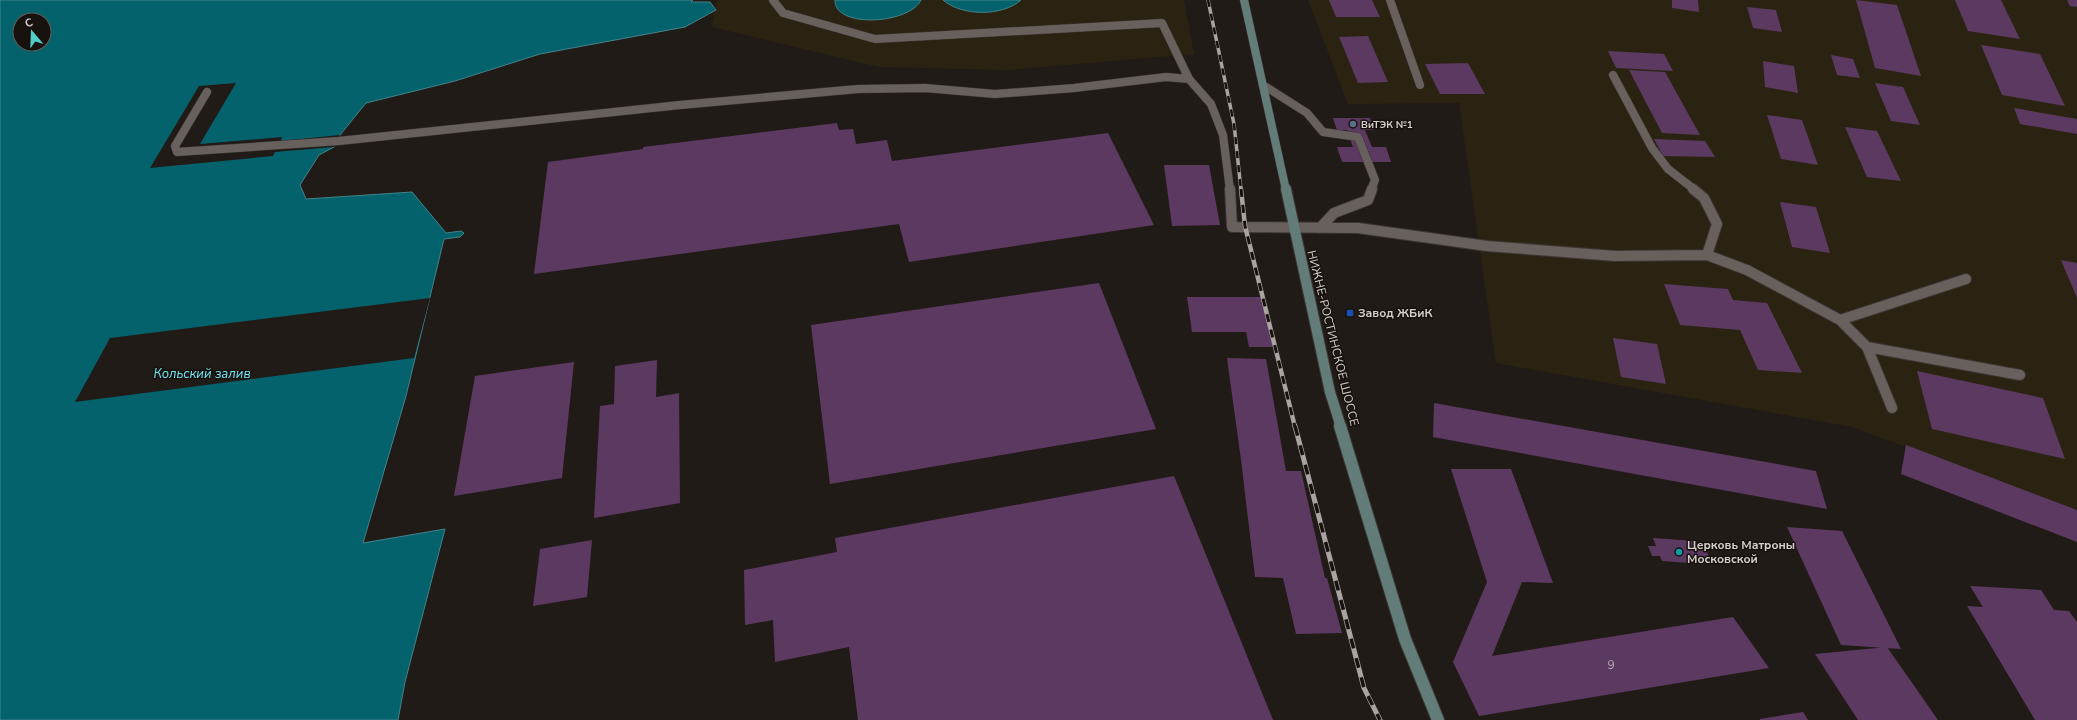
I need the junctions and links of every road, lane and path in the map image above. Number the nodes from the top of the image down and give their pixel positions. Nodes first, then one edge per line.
1 (773, 0) edge
2 (1244, 0) edge
3 (1390, 0) edge
4 (1613, 75) dead end
5 (1189, 79) junction
6 (1263, 85) junction
7 (1420, 85) dead end
8 (207, 92) dead end
9 (1293, 228) junction
10 (1320, 228) junction
11 (1707, 255) junction
12 (1966, 279) dead end
13 (1840, 320) junction
14 (1867, 347) junction
15 (2020, 375) dead end
16 (1892, 408) dead end
17 (1438, 720) edge

1 - 5 lane
2 - 6 street, НИЖНЕ-РОСТИНСКОЕ ШОССЕ
3 - 7 lane
4 - 11 lane
5 - 8 lane
5 - 9 lane
6 - 9 street, НИЖНЕ-РОСТИНСКОЕ ШОССЕ
6 - 10 lane
9 - 10 lane
9 - 17 street, НИЖНЕ-РОСТИНСКОЕ ШОССЕ
10 - 11 lane
11 - 13 lane
12 - 13 lane
13 - 14 lane
14 - 15 lane
14 - 16 lane

